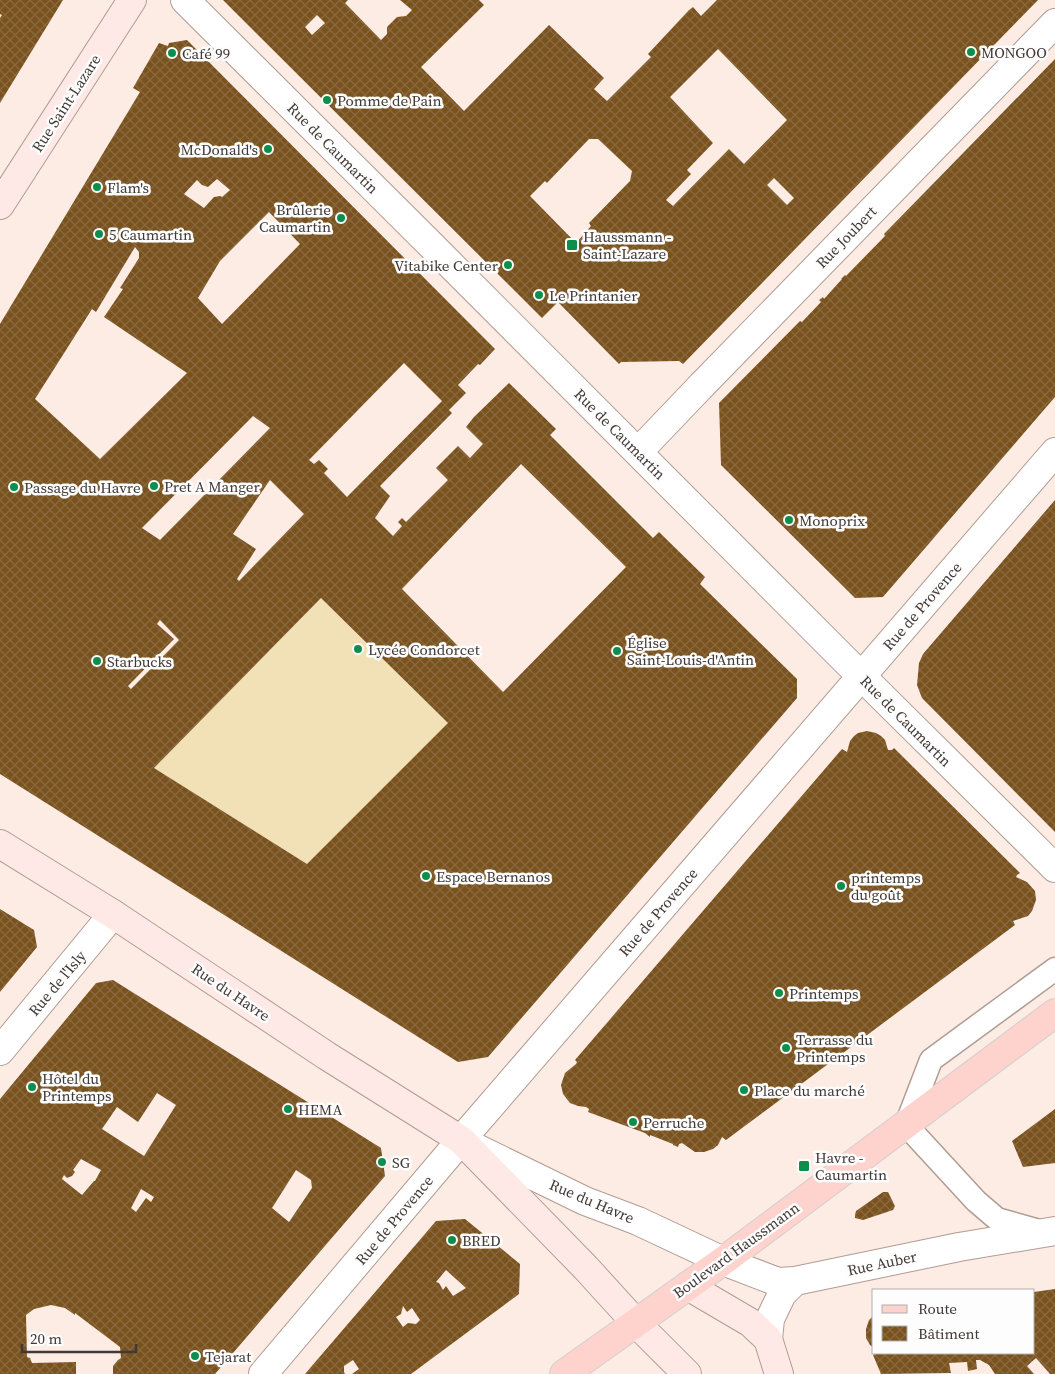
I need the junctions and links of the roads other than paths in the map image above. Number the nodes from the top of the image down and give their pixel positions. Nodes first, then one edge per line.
1 (132, 0) edge
2 (185, 0) edge
3 (1055, 22) edge
4 (0, 205) edge
5 (638, 452) junction
6 (1055, 452) edge
7 (862, 677) junction
8 (0, 844) edge
9 (1055, 868) edge
10 (113, 914) junction
11 (1055, 969) edge
12 (1055, 1013) edge
13 (0, 1051) edge
14 (906, 1124) junction
15 (461, 1140) junction
16 (1049, 1232) edge
17 (723, 1261) junction
18 (795, 1280) junction
19 (688, 1286) junction
20 (636, 1323) junction
21 (768, 1339) junction
22 (263, 1374) edge
23 (564, 1374) edge
24 (686, 1374) edge
25 (779, 1374) edge

1 - 4 main road, Rue Saint-Lazare
2 - 5 street, Rue de Caumartin
3 - 5 street, Rue Joubert
5 - 7 street, Rue de Caumartin
6 - 7 street, Rue de Provence
7 - 9 street, Rue de Caumartin
7 - 15 street, Rue de Provence
8 - 10 main road, Rue du Havre
10 - 13 street, Rue de l'Isly
10 - 15 main road, Rue du Havre
11 - 14 lane
12 - 14 main road, Boulevard Haussmann
14 - 16 lane, Rue Auber
14 - 17 main road, Boulevard Haussmann
15 - 17 street, Rue du Havre
15 - 20 main road, Rue du Havre
15 - 22 street, Rue de Provence
16 - 18 street, Rue Auber
17 - 18 street, Rue Auber
17 - 19 main road, Boulevard Haussmann
18 - 21 street
19 - 20 main road, Boulevard Haussmann
19 - 21 main road
20 - 23 main road, Boulevard Haussmann
20 - 24 main road, Rue du Havre
21 - 25 main road

